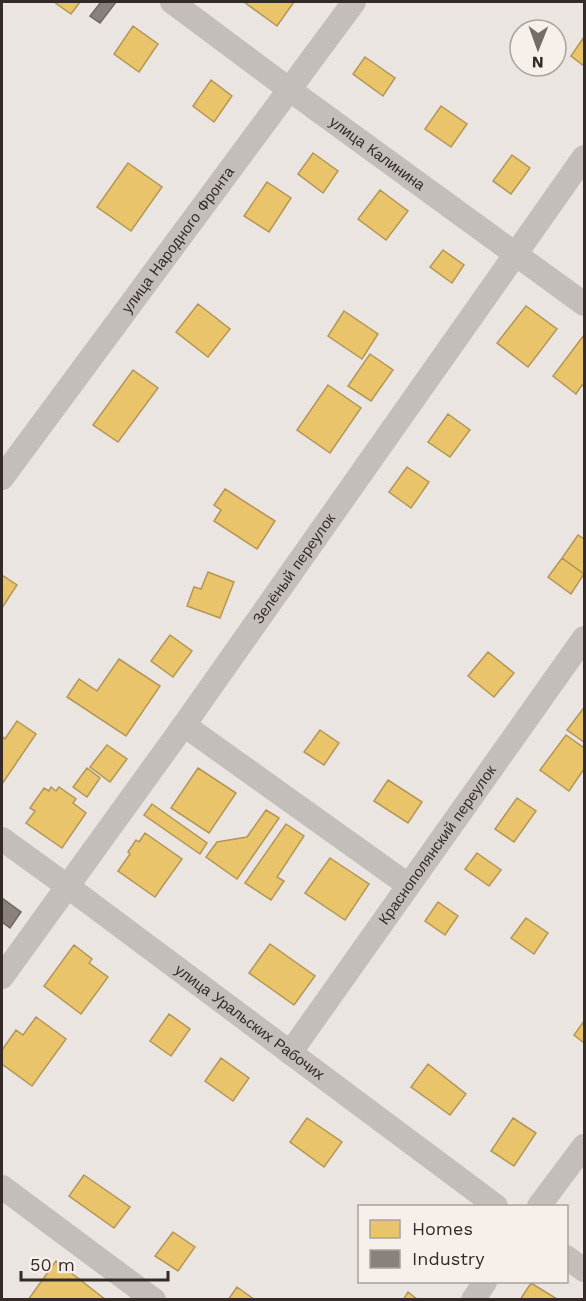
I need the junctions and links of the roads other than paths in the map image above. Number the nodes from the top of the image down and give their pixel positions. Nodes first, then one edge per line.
1 (172, 2) edge
2 (354, 2) edge
3 (290, 90) junction
4 (585, 157) edge
5 (515, 254) junction
6 (585, 304) edge
7 (2, 478) edge
8 (585, 638) edge
9 (184, 725) junction
10 (2, 840) edge
11 (408, 885) junction
12 (67, 886) junction
13 (2, 977) edge
14 (290, 1053) junction
15 (585, 1146) edge
16 (2, 1187) edge
17 (495, 1205) edge
18 (540, 1205) edge
19 (568, 1258) edge
20 (585, 1270) edge
21 (484, 1283) edge
22 (154, 1299) edge
23 (473, 1299) edge

1 - 3 street, улица Калинина
2 - 3 street, улица Народного Фронта
3 - 5 street, улица Калинина
3 - 7 street, улица Народного Фронта
4 - 5 street, Зелёный переулок
5 - 6 street, улица Калинина
5 - 9 street, Зелёный переулок
8 - 11 street, Краснополянский переулок
9 - 11 street
9 - 12 street, Зелёный переулок
10 - 12 street, улица Уральских Рабочих
11 - 14 street, Краснополянский переулок
12 - 13 street, Зелёный переулок
12 - 14 street, улица Уральских Рабочих
14 - 17 street, улица Уральских Рабочих
15 - 18 street
16 - 22 street
19 - 20 street
21 - 23 street

